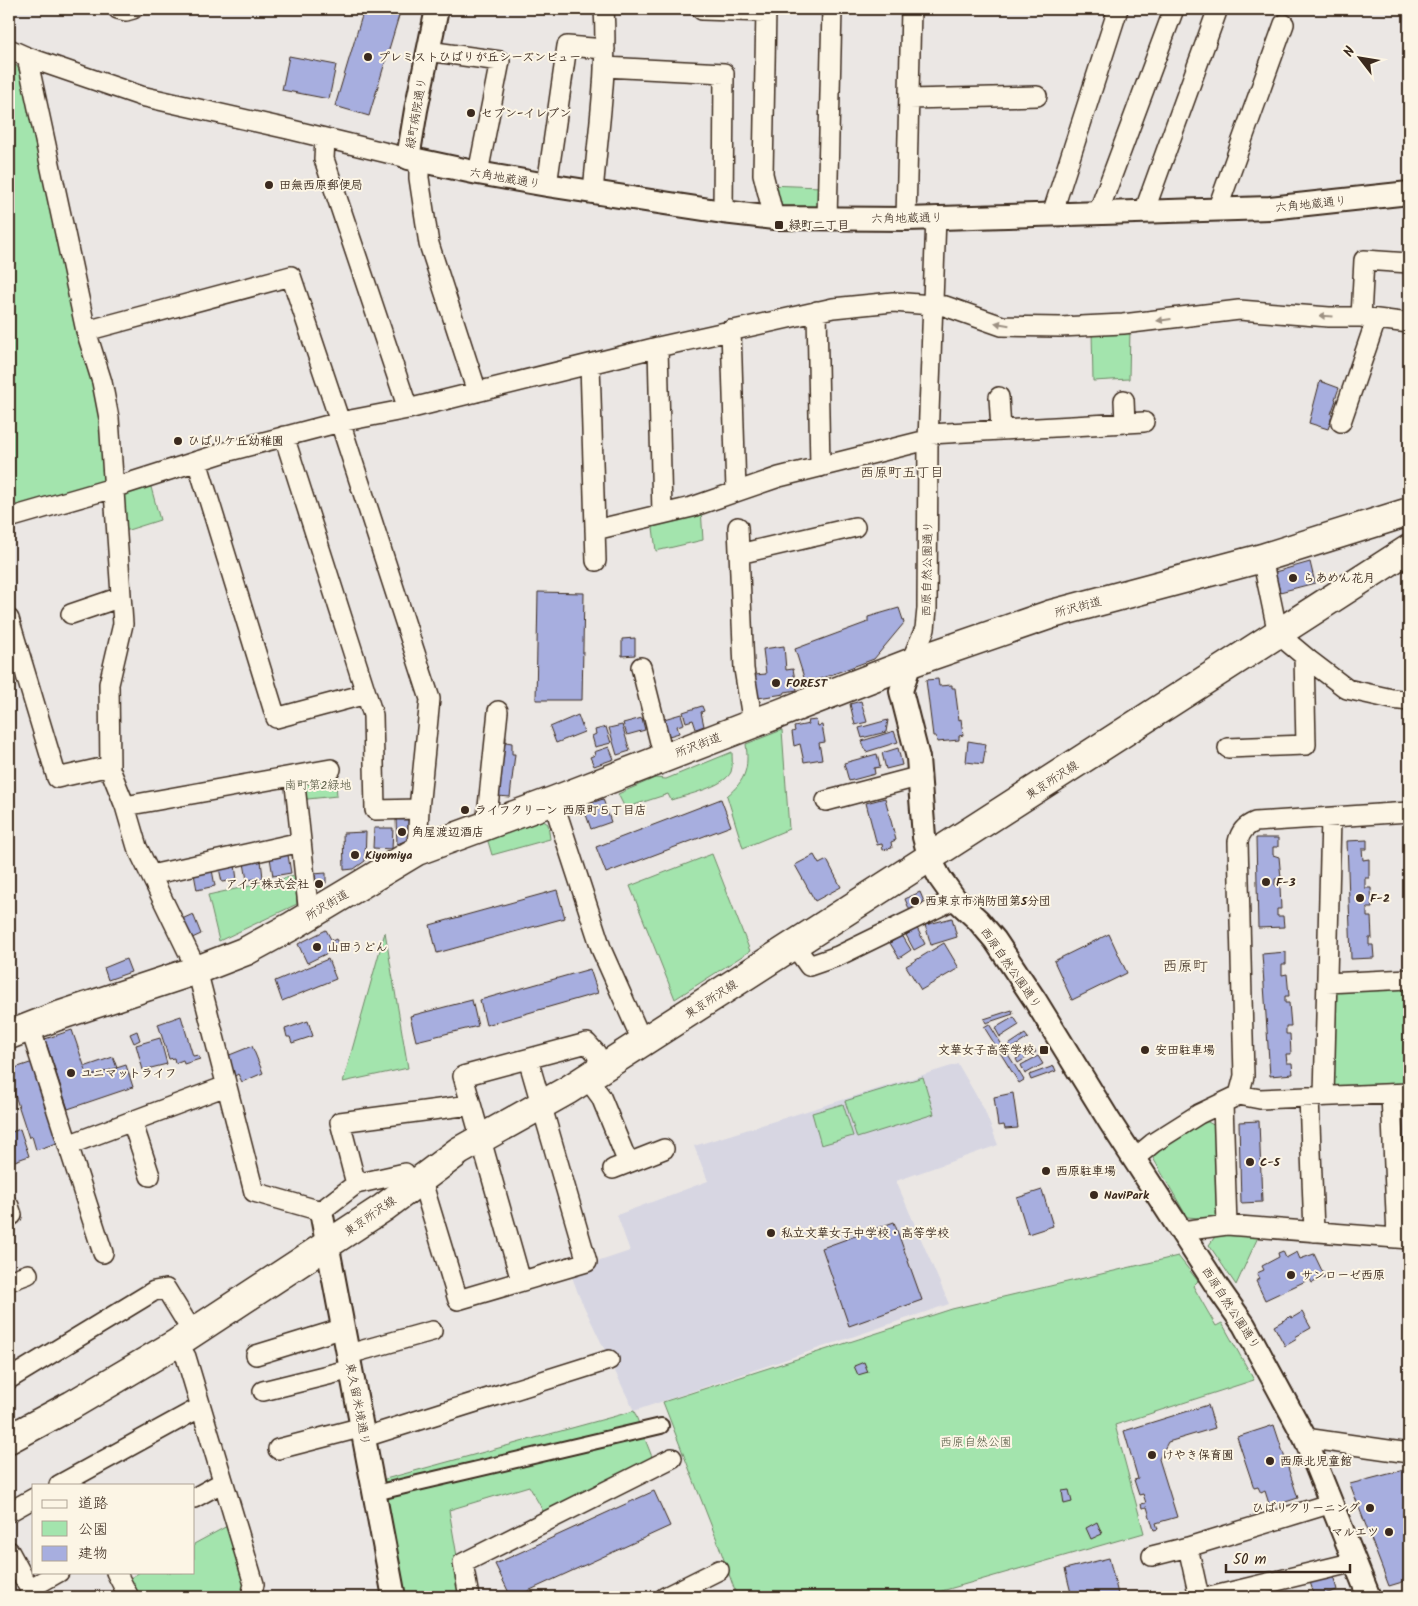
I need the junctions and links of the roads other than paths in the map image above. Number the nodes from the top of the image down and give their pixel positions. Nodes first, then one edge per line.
1 (118, 9) edge
2 (133, 9) edge
3 (437, 9) edge
4 (604, 9) edge
5 (832, 9) edge
6 (911, 9) edge
7 (1118, 9) edge
8 (1174, 9) edge
9 (702, 10) dead end
10 (766, 10) edge
11 (1216, 13) edge
12 (1284, 24) dead end
13 (9, 49) edge
14 (428, 51) junction
15 (28, 57) junction
16 (604, 58) junction
17 (1037, 96) dead end
18 (909, 99) junction
19 (325, 139) junction
20 (414, 160) junction
21 (478, 173) junction
22 (547, 185) junction
23 (592, 192) junction
24 (1409, 193) edge
25 (1217, 210) junction
26 (723, 212) junction
27 (1144, 212) junction
28 (1098, 213) junction
29 (1052, 214) junction
30 (936, 217) junction
31 (774, 218) junction
32 (827, 219) junction
33 (906, 219) junction
34 (1409, 263) edge
35 (932, 305) junction
36 (817, 311) junction
37 (1369, 318) junction
38 (1409, 323) edge
39 (731, 330) junction
40 (86, 331) junction
41 (658, 347) junction
42 (590, 364) junction
43 (477, 392) junction
44 (1000, 397) dead end
45 (1124, 400) dead end
46 (408, 409) junction
47 (340, 422) junction
48 (1144, 422) dead end
49 (1341, 422) dead end
50 (1125, 423) junction
51 (1001, 430) junction
52 (284, 436) junction
53 (929, 438) junction
54 (197, 461) junction
55 (820, 467) junction
56 (113, 488) junction
57 (736, 491) junction
58 (1409, 512) edge
59 (662, 514) junction
60 (9, 518) edge
61 (855, 527) dead end
62 (738, 528) dead end
63 (595, 530) junction
64 (1409, 550) edge
65 (739, 554) junction
66 (1262, 558) junction
67 (596, 561) dead end
68 (121, 597) junction
69 (71, 614) dead end
70 (9, 619) edge
71 (1278, 634) junction
72 (1304, 656) junction
73 (910, 663) junction
74 (642, 667) dead end
75 (366, 694) junction
76 (1409, 701) edge
77 (498, 712) dead end
78 (753, 724) junction
79 (1228, 748) dead end
80 (664, 758) junction
81 (110, 766) junction
82 (331, 769) dead end
83 (294, 776) junction
84 (921, 776) junction
85 (554, 801) junction
86 (826, 801) dead end
87 (125, 806) junction
88 (419, 809) junction
89 (1409, 812) edge
90 (1331, 818) junction
91 (486, 826) junction
92 (301, 842) junction
93 (417, 851) junction
94 (930, 859) junction
95 (151, 875) junction
96 (955, 899) junction
97 (310, 915) junction
98 (794, 945) junction
99 (197, 970) junction
100 (1409, 979) edge
101 (1327, 983) junction
102 (19, 1031) edge
103 (643, 1043) junction
104 (528, 1059) junction
105 (594, 1073) junction
106 (226, 1086) junction
107 (1400, 1093) edge
108 (1316, 1097) junction
109 (1231, 1099) junction
110 (470, 1105) junction
111 (542, 1106) junction
112 (132, 1121) junction
113 (480, 1138) junction
114 (68, 1145) junction
115 (664, 1149) dead end
116 (1135, 1158) junction
117 (150, 1176) dead end
118 (417, 1182) junction
119 (356, 1184) junction
120 (321, 1211) junction
121 (1227, 1225) junction
122 (1182, 1231) junction
123 (1314, 1232) junction
124 (1403, 1239) edge
125 (328, 1244) junction
126 (103, 1253) dead end
127 (28, 1274) dead end
128 (9, 1281) edge
129 (521, 1281) junction
130 (344, 1328) junction
131 (432, 1331) dead end
132 (185, 1338) junction
133 (256, 1355) dead end
134 (608, 1360) dead end
135 (350, 1362) junction
136 (9, 1379) edge
137 (263, 1391) dead end
138 (201, 1407) junction
139 (661, 1426) dead end
140 (364, 1432) junction
141 (1305, 1438) junction
142 (9, 1439) edge
143 (278, 1449) dead end
144 (1409, 1453) edge
145 (672, 1458) dead end
146 (223, 1482) junction
147 (61, 1484) edge
148 (376, 1493) junction
149 (195, 1497) edge
150 (32, 1499) edge
151 (1332, 1503) junction
152 (9, 1512) edge
153 (1188, 1548) junction
154 (9, 1551) edge
155 (1152, 1556) dead end
156 (1355, 1562) junction
157 (719, 1570) dead end
158 (56, 1574) edge
159 (117, 1574) edge
160 (31, 1593) edge
161 (129, 1597) edge
162 (251, 1597) edge
163 (394, 1597) edge
164 (469, 1597) edge
165 (665, 1597) edge
166 (1199, 1597) edge
167 (1210, 1597) edge
168 (1369, 1597) edge

1 - 2 street
3 - 14 street, 緑町病院通り
4 - 16 street
5 - 32 street
6 - 18 street
7 - 29 street
8 - 28 street
9 - 10 street
10 - 31 street
11 - 27 street
12 - 25 street
13 - 15 street
14 - 20 street, 緑町病院通り
14 - 21 street
15 - 19 street
15 - 40 street
16 - 22 street
16 - 23 street
16 - 26 street
17 - 18 street
18 - 33 street
19 - 20 street
19 - 46 street
20 - 21 street, 六角地蔵通り
20 - 43 street
21 - 22 street, 六角地蔵通り
22 - 23 street, 六角地蔵通り
23 - 26 street, 六角地蔵通り
24 - 25 street, 六角地蔵通り
25 - 27 street, 六角地蔵通り
26 - 31 street, 六角地蔵通り
27 - 28 street, 六角地蔵通り
28 - 29 street, 六角地蔵通り
29 - 30 street, 六角地蔵通り
30 - 33 street, 六角地蔵通り
30 - 35 street, 西原自然公園通り
31 - 32 street, 六角地蔵通り
32 - 33 street, 六角地蔵通り
34 - 37 street
35 - 36 street
37 -> 35 street
35 - 53 street, 西原自然公園通り
36 - 39 street
36 - 55 street
37 - 38 street
37 - 49 street
39 - 41 street
39 - 57 street
40 - 47 street
40 - 56 street
41 - 42 street
41 - 59 street
42 - 43 street
42 - 63 street
43 - 46 street
44 - 51 street
45 - 50 street
46 - 47 street
47 - 52 street
47 - 88 street
48 - 50 street
50 - 51 street
51 - 53 street
52 - 54 street
52 - 75 street
53 - 55 street
53 - 73 street, 西原自然公園通り
54 - 56 street
54 - 75 street
55 - 57 street
56 - 60 street
56 - 68 street
57 - 59 street
58 - 66 main road, 所沢街道
59 - 63 street
61 - 65 street
62 - 65 street
63 - 67 street
64 - 71 main road, 東京所沢線
65 - 78 street
66 - 71 street
66 - 73 main road, 所沢街道
68 - 69 street
68 - 81 street
70 - 81 street
71 - 72 street
71 - 94 main road, 東京所沢線
72 - 76 street
72 - 79 street
73 - 78 main road, 所沢街道
73 - 84 street, 西原自然公園通り
74 - 80 street
75 - 88 street
77 - 91 street
78 - 80 main road, 所沢街道
80 - 85 main road, 所沢街道
81 - 87 street
82 - 83 street
83 - 87 street
83 - 92 street
84 - 86 street
84 - 94 street, 西原自然公園通り
85 - 91 main road, 所沢街道
85 - 103 street
87 - 95 street
88 - 93 street
89 - 90 street
90 - 101 street
90 - 109 street
91 - 93 main road, 所沢街道
92 - 95 street
92 - 97 street
93 - 97 main road, 所沢街道
94 - 96 street, 西原自然公園通り
94 - 98 main road, 東京所沢線
95 - 99 street
96 - 98 street
96 - 116 street, 西原自然公園通り
97 - 99 main road, 所沢街道
98 - 103 main road, 東京所沢線
99 - 102 main road, 所沢街道
99 - 106 street
100 - 101 street
101 - 108 street
102 - 114 street
103 - 105 main road, 東京所沢線
104 - 105 street
104 - 110 street
104 - 111 street
105 - 111 main road, 東京所沢線
105 - 115 street
106 - 112 street
106 - 120 street
107 - 108 street
107 - 124 street
108 - 109 street
108 - 123 street
109 - 116 street
109 - 121 street
110 - 113 street
110 - 119 street
111 - 113 main road, 東京所沢線
111 - 129 street
112 - 114 street
112 - 117 street
113 - 118 main road, 東京所沢線
113 - 129 street
114 - 126 street
116 - 122 street, 西原自然公園通り
118 - 119 street
118 - 125 main road, 東京所沢線
118 - 129 street
119 - 120 street
120 - 125 street, 東久留米境通り
121 - 122 street
121 - 123 street
122 - 141 street, 西原自然公園通り
123 - 124 street
125 - 130 street, 東久留米境通り
125 - 132 main road, 東京所沢線
127 - 128 street
130 - 133 street
130 - 135 street, 東久留米境通り
131 - 135 street
132 - 136 street
132 - 138 street
132 - 142 main road, 東京所沢線
134 - 140 street
135 - 137 street
135 - 140 street, 東久留米境通り
138 - 146 street
138 - 147 street
139 - 148 street
140 - 143 street
140 - 148 street, 東久留米境通り
141 - 144 street
141 - 151 street, 西原自然公園通り
145 - 164 street
146 - 149 street
146 - 162 street
148 - 163 street, 東久留米境通り
150 - 152 street
151 - 153 street
151 - 156 street, 西原自然公園通り
153 - 155 street
153 - 166 street
154 - 160 street
156 - 167 street
156 - 168 street, 西原自然公園通り
157 - 165 street
158 - 160 street
159 - 161 street

